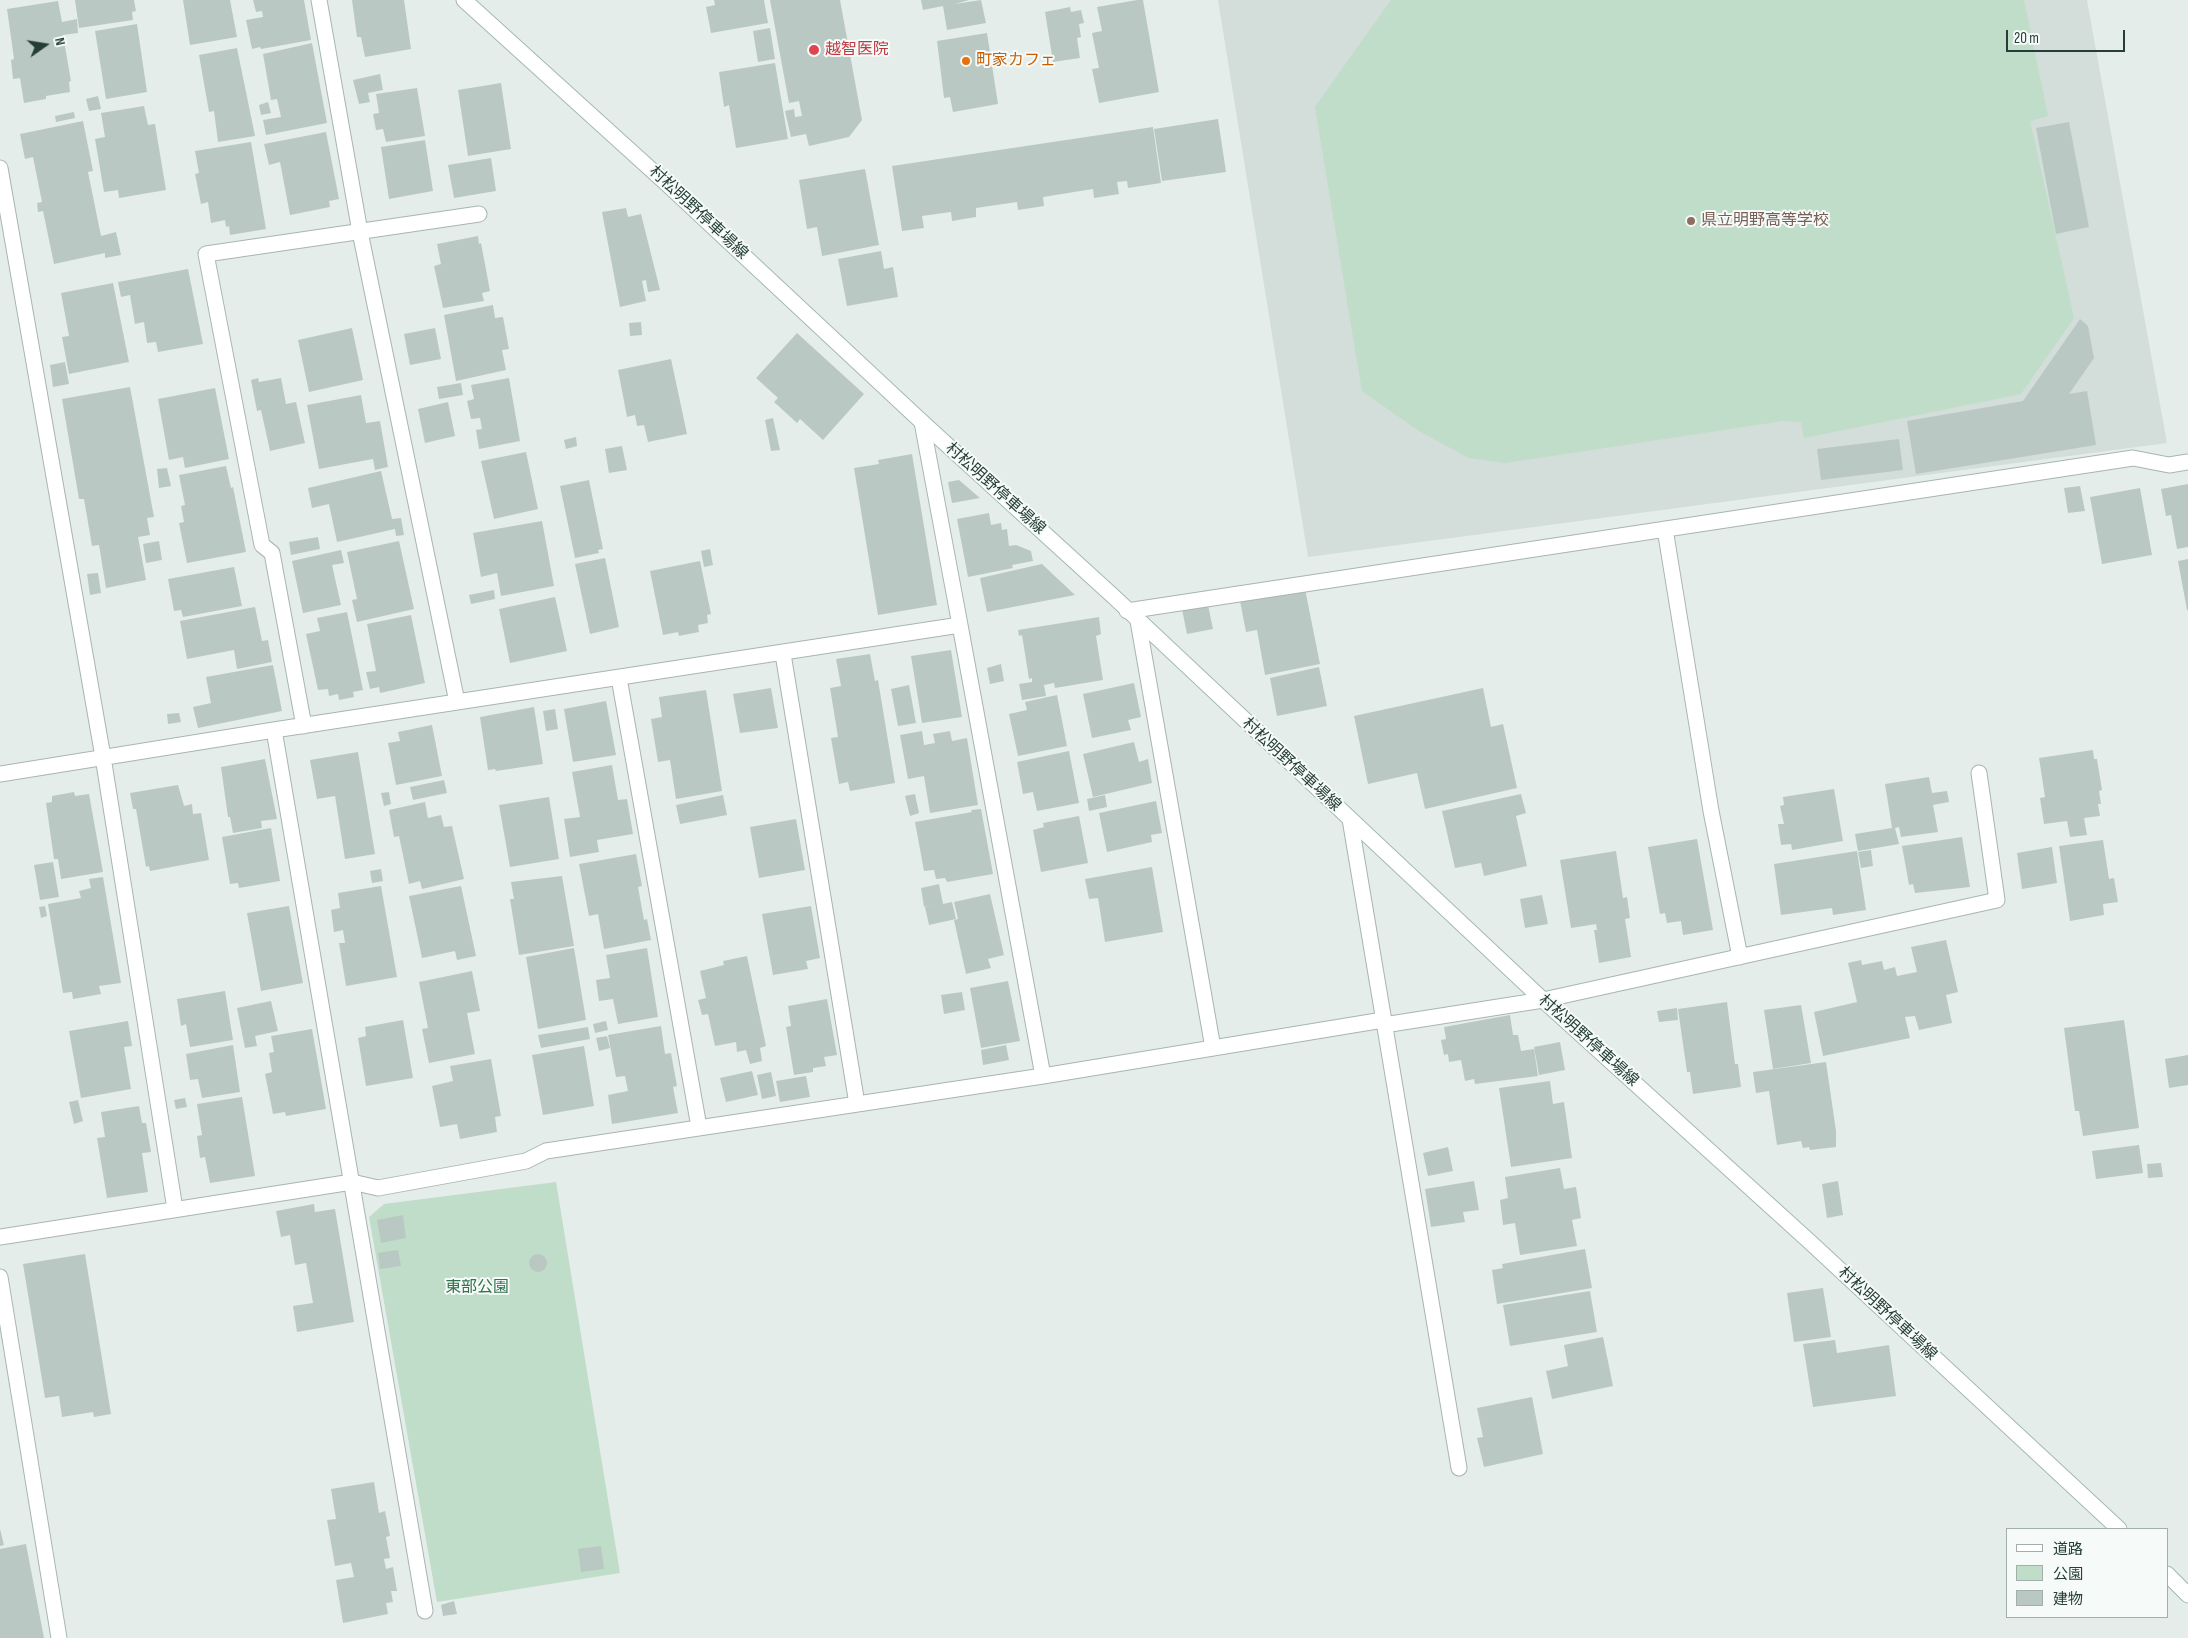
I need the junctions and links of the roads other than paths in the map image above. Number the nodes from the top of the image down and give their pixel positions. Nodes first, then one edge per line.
1 (319, 0) edge
2 (464, 0) edge
3 (0, 168) edge
4 (479, 214) dead end
5 (360, 232) junction
6 (922, 422) junction
7 (2188, 462) edge
8 (1665, 529) junction
9 (1132, 616) junction
10 (960, 625) junction
11 (783, 654) junction
12 (619, 678) junction
13 (457, 702) junction
14 (304, 726) junction
15 (274, 730) junction
16 (103, 757) junction
17 (1979, 773) dead end
18 (0, 774) edge
19 (1350, 820) junction
20 (1740, 957) junction
21 (1542, 1000) junction
22 (1384, 1023) junction
23 (1213, 1048) junction
24 (1043, 1076) junction
25 (857, 1104) junction
26 (699, 1127) junction
27 (352, 1182) junction
28 (175, 1209) junction
29 (0, 1237) edge
30 (0, 1277) edge
31 (1459, 1468) dead end
32 (2118, 1528) edge
33 (2168, 1575) edge
34 (2188, 1594) edge
35 (425, 1612) dead end
36 (59, 1638) edge

1 - 5 street
2 - 6 street, 村松明野停車場線
3 - 16 street
4 - 5 street
5 - 13 street
5 - 14 street
6 - 9 street, 村松明野停車場線
6 - 10 street
7 - 8 street
8 - 9 street
8 - 20 street
9 - 19 street, 村松明野停車場線
9 - 23 street
10 - 11 street
10 - 24 street
11 - 12 street
11 - 25 street
12 - 13 street
12 - 26 street
13 - 14 street
14 - 15 street
15 - 16 street
15 - 27 street
16 - 18 street
16 - 28 street
17 - 20 street
19 - 21 street, 村松明野停車場線
19 - 22 street
20 - 21 street
21 - 22 street
21 - 32 street, 村松明野停車場線
22 - 23 street
22 - 31 street
23 - 24 street
24 - 25 street
25 - 26 street
26 - 27 street
27 - 28 street
27 - 35 street
28 - 29 street
30 - 36 street
33 - 34 street

